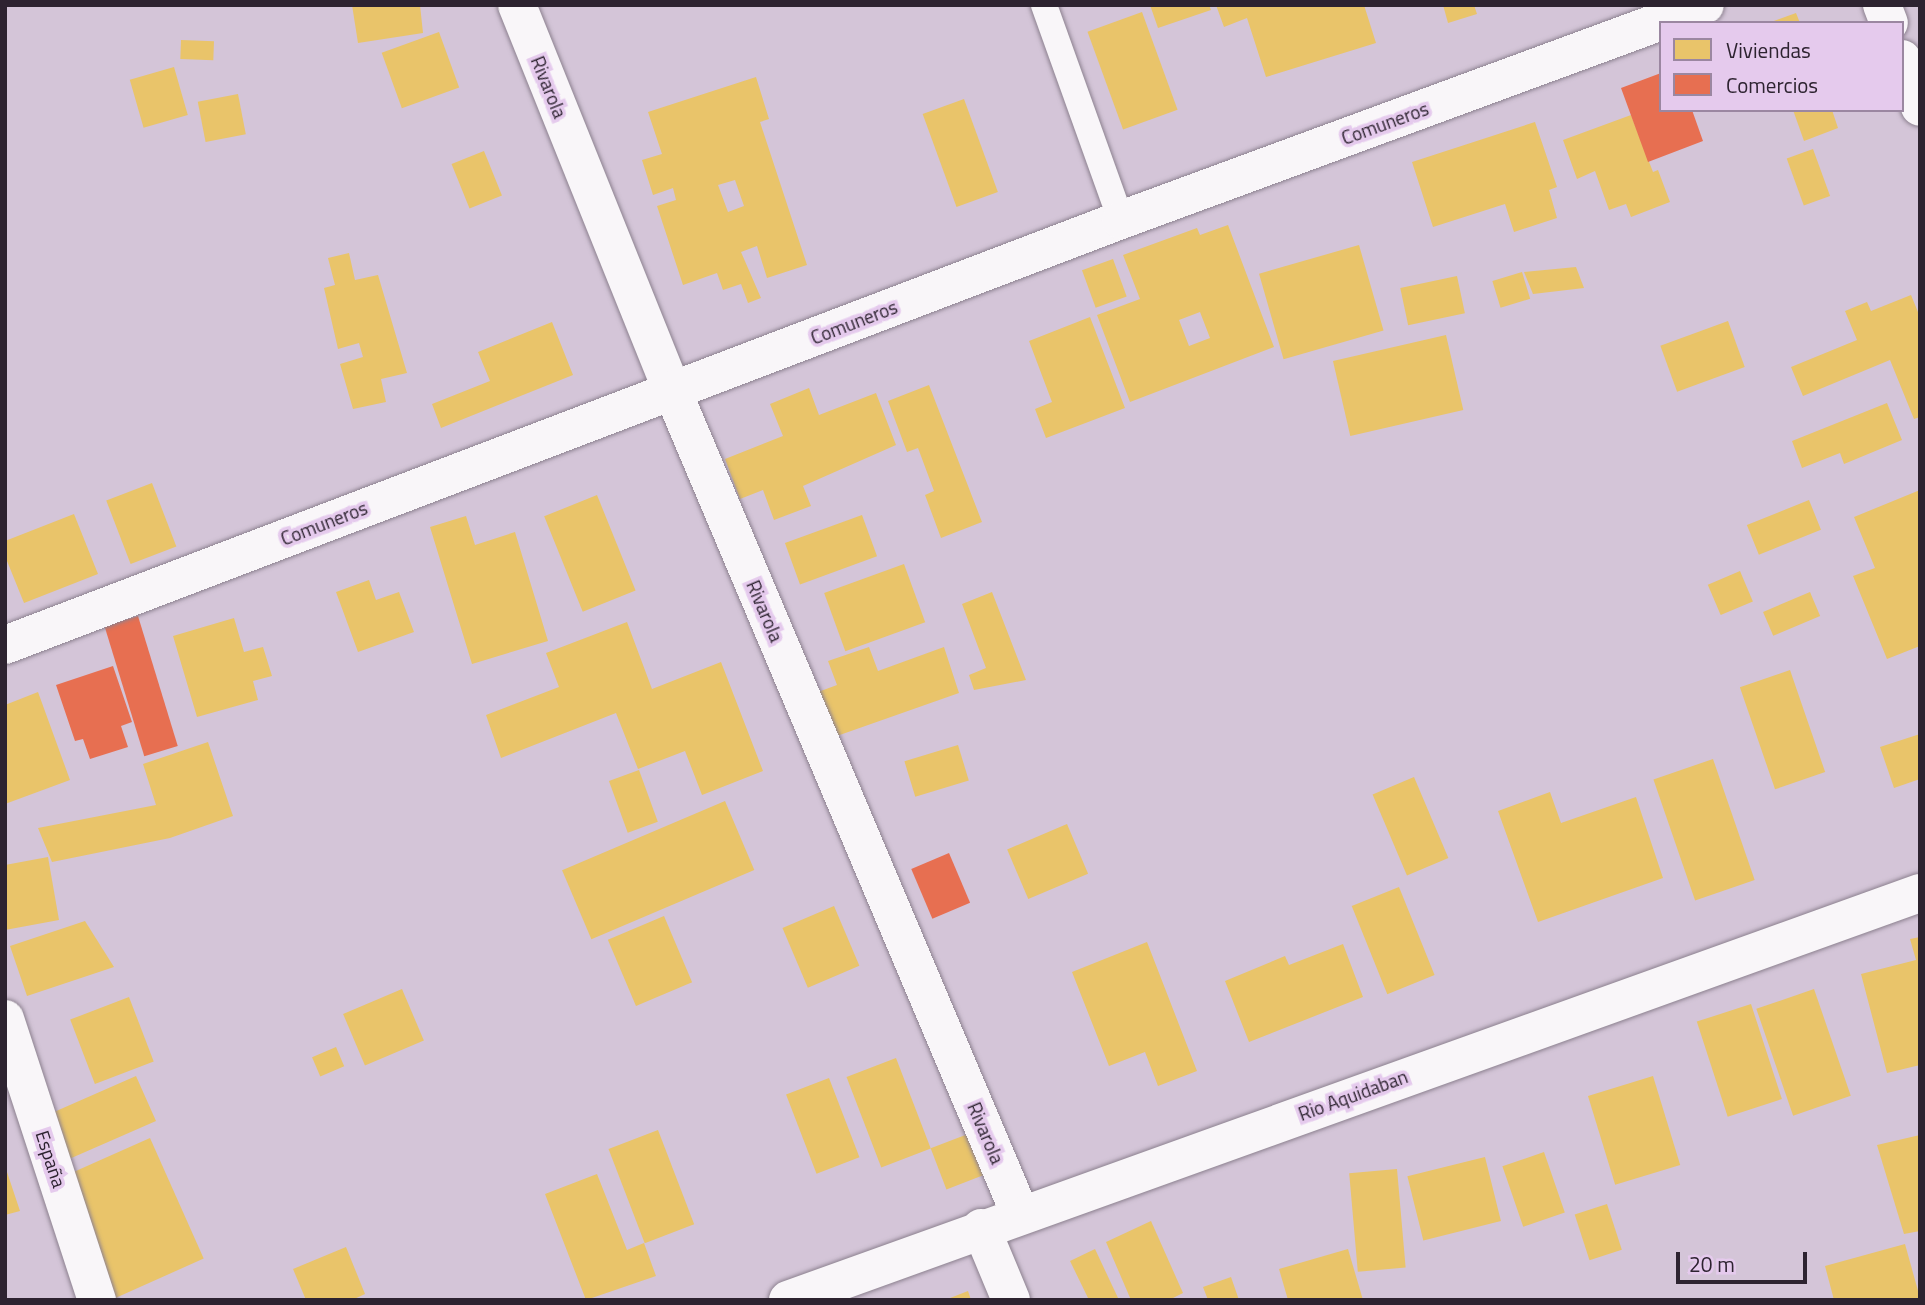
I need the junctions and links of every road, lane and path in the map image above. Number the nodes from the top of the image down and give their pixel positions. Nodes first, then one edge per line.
1 (517, 5) edge
2 (1044, 5) edge
3 (1705, 5) edge
4 (1662, 21) edge
5 (1659, 22) edge
6 (1904, 65) edge
7 (1920, 107) edge
8 (1121, 220) junction
9 (672, 390) junction
10 (5, 645) edge
11 (1920, 893) edge
12 (5, 1019) edge
13 (1020, 1214) junction
14 (981, 1228) junction
15 (97, 1300) edge
16 (788, 1300) edge
17 (1011, 1300) edge

1 - 9 street, Rivarola
2 - 8 lane
3 - 4 street, Comuneros
5 - 8 street, Comuneros
6 - 7 street
8 - 9 street, Comuneros
9 - 10 street, Comuneros
9 - 13 street, Rivarola
11 - 13 street, Rio Aquidaban
12 - 15 street, España
13 - 14 street, Rio Aquidaban
14 - 16 street, Rio Aquidaban
14 - 17 street

